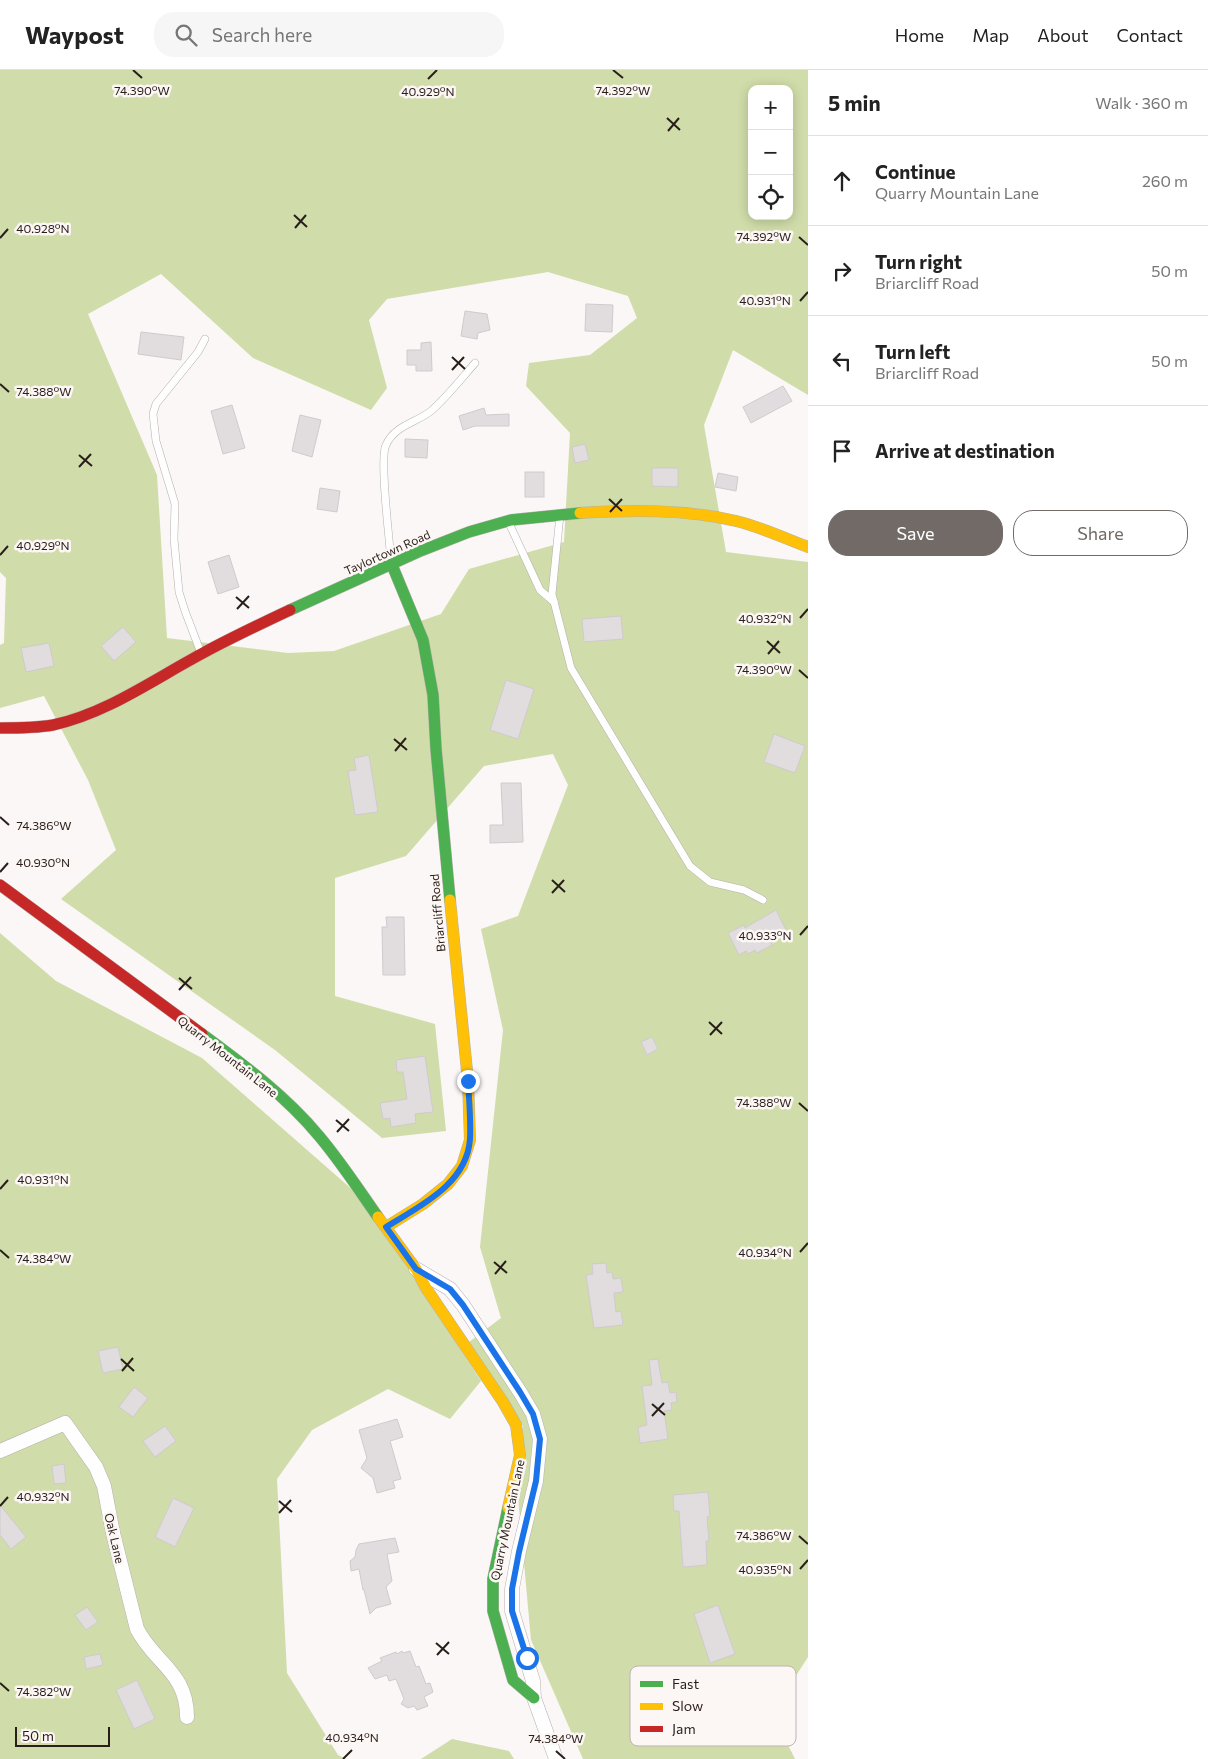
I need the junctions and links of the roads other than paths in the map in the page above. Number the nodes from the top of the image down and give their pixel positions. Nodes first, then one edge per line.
1 (205, 339) dead end
2 (475, 363) dead end
3 (560, 515) junction
4 (507, 521) junction
5 (808, 547) edge
6 (392, 565) junction
7 (554, 602) junction
8 (201, 653) junction
9 (0, 728) edge
10 (0, 885) edge
11 (763, 900) dead end
12 (386, 1227) junction
13 (416, 1269) junction
14 (525, 1400) junction
15 (508, 1411) junction
16 (0, 1451) edge
17 (497, 1563) junction
18 (516, 1567) junction
19 (534, 1698) junction
20 (187, 1717) dead end
21 (556, 1759) edge

1 - 8 lane
2 - 6 lane
3 - 4 street, Taylortown Road
3 - 5 street, Taylortown Road
3 - 7 lane
4 - 6 street, Taylortown Road
4 - 7 lane
6 - 8 street, Taylortown Road
6 - 12 street, Briarcliff Road
7 - 11 lane
8 - 9 street, Taylortown Road
10 - 12 street, Quarry Mountain Lane
12 - 13 street, Quarry Mountain Lane
13 - 14 street, Quarry Mountain Lane
13 - 15 street, Quarry Mountain Lane
14 - 15 street
14 - 18 street, Quarry Mountain Lane
15 - 17 street, Quarry Mountain Lane
16 - 20 street, Oak Lane
17 - 18 street
17 - 19 street, Quarry Mountain Lane
18 - 19 street, Quarry Mountain Lane
19 - 21 street, Quarry Mountain Lane

